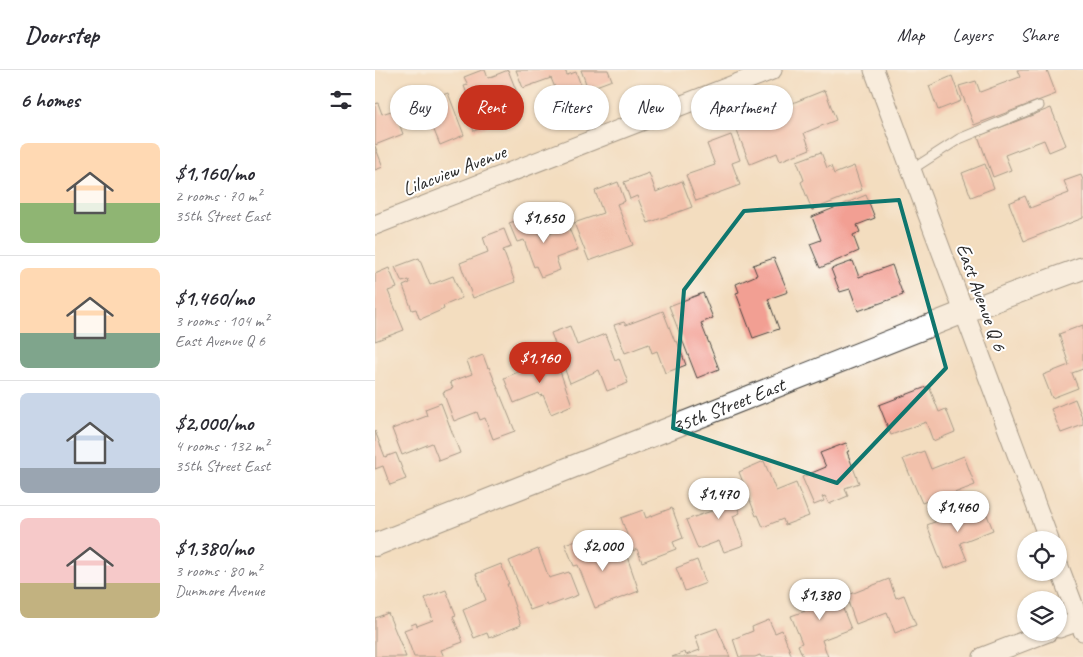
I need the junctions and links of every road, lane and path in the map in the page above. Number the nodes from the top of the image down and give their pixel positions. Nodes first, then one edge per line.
1 (772, 70) edge
2 (874, 70) edge
3 (1039, 106) dead end
4 (911, 170) junction
5 (375, 225) edge
6 (1083, 268) edge
7 (964, 312) junction
8 (1046, 531) edge
9 (375, 546) edge
10 (1064, 581) edge
11 (1081, 626) edge
12 (1067, 627) edge
13 (1025, 641) edge
14 (983, 657) edge

1 - 5 street, Lilacview Avenue
2 - 4 street, East Avenue Q 6
3 - 4 lane
4 - 7 street, East Avenue Q 6
6 - 7 street, 35th Street East
7 - 8 street, East Avenue Q 6
7 - 9 street, 35th Street East
10 - 11 street
11 - 12 street
13 - 14 street

